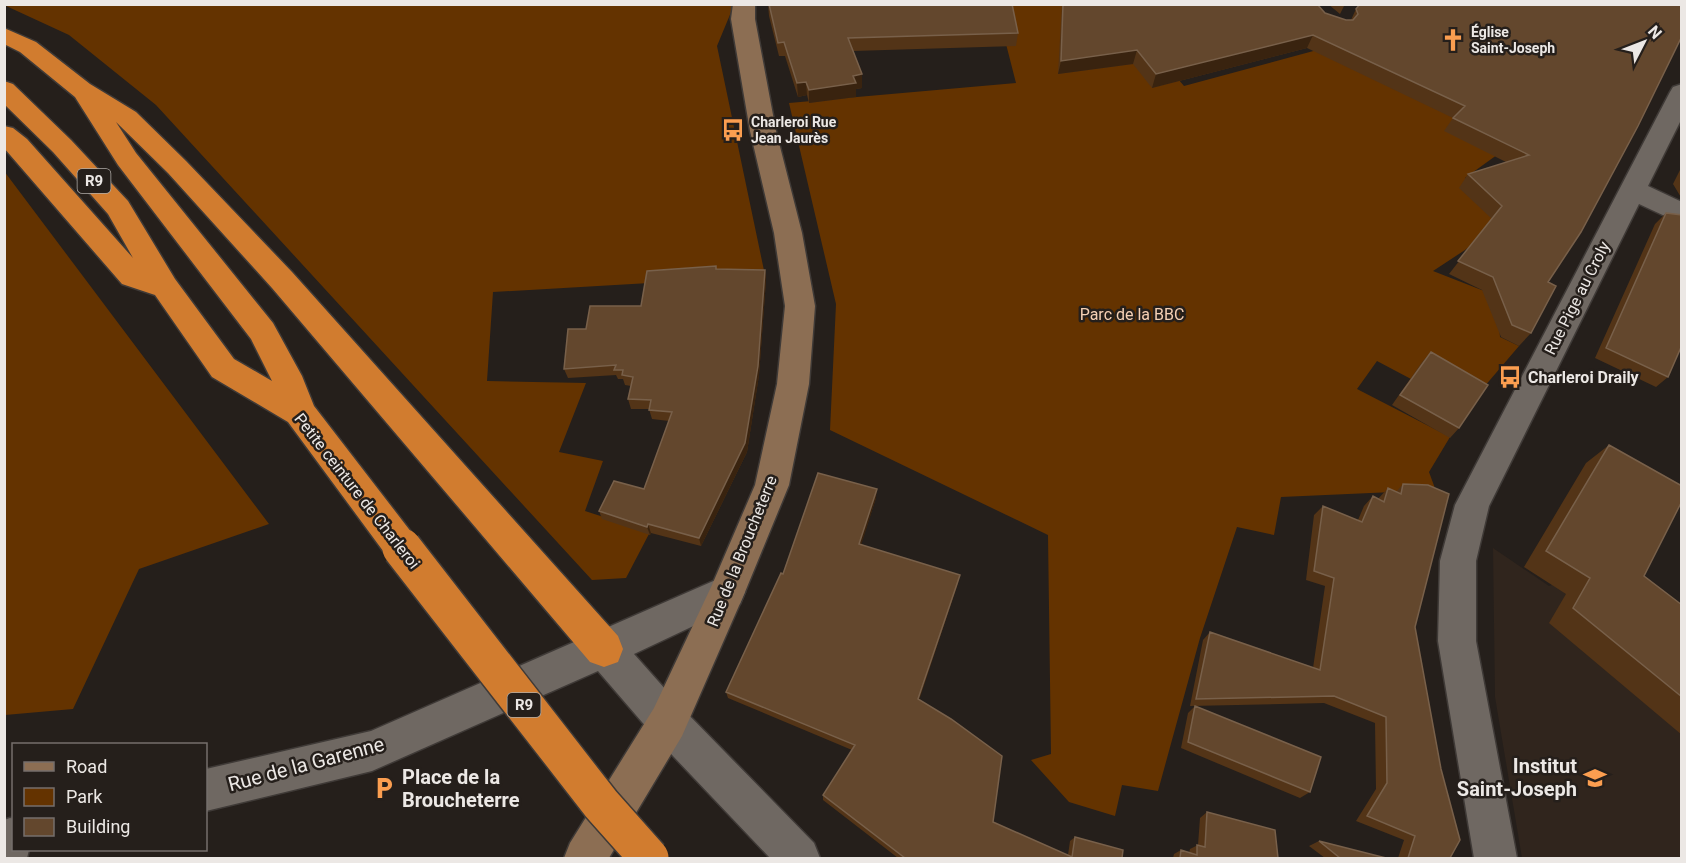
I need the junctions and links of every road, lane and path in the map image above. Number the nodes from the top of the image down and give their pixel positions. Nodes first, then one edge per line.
1 (744, 4) edge
2 (4, 35) edge
3 (4, 89) edge
4 (81, 89) junction
5 (1682, 92) edge
6 (4, 134) edge
7 (1632, 190) junction
8 (1682, 214) edge
9 (165, 287) junction
10 (300, 413) junction
11 (727, 592) junction
12 (604, 649) junction
13 (668, 722) junction
14 (207, 790) edge
15 (585, 858) edge
16 (649, 858) edge
17 (799, 858) edge
18 (1495, 858) edge

1 - 11 main road, Rue de la Broucheterre
2 - 4 highway
3 - 9 highway, Petite ceinture de Charleroi / R9
4 - 10 highway
4 - 12 highway
5 - 7 street, Rue Pige au Croly
6 - 9 highway
7 - 8 street
7 - 18 street, Rue Pige au Croly
9 - 10 highway, Petite ceinture de Charleroi / R9
10 - 16 highway, Petite ceinture de Charleroi / R9, bridge
11 - 12 street, Rue de la Garenne
11 - 13 main road, Rue de la Broucheterre
12 - 13 street
12 - 14 street, Rue de la Garenne
13 - 15 main road, Rue de la Broucheterre
13 - 17 street

